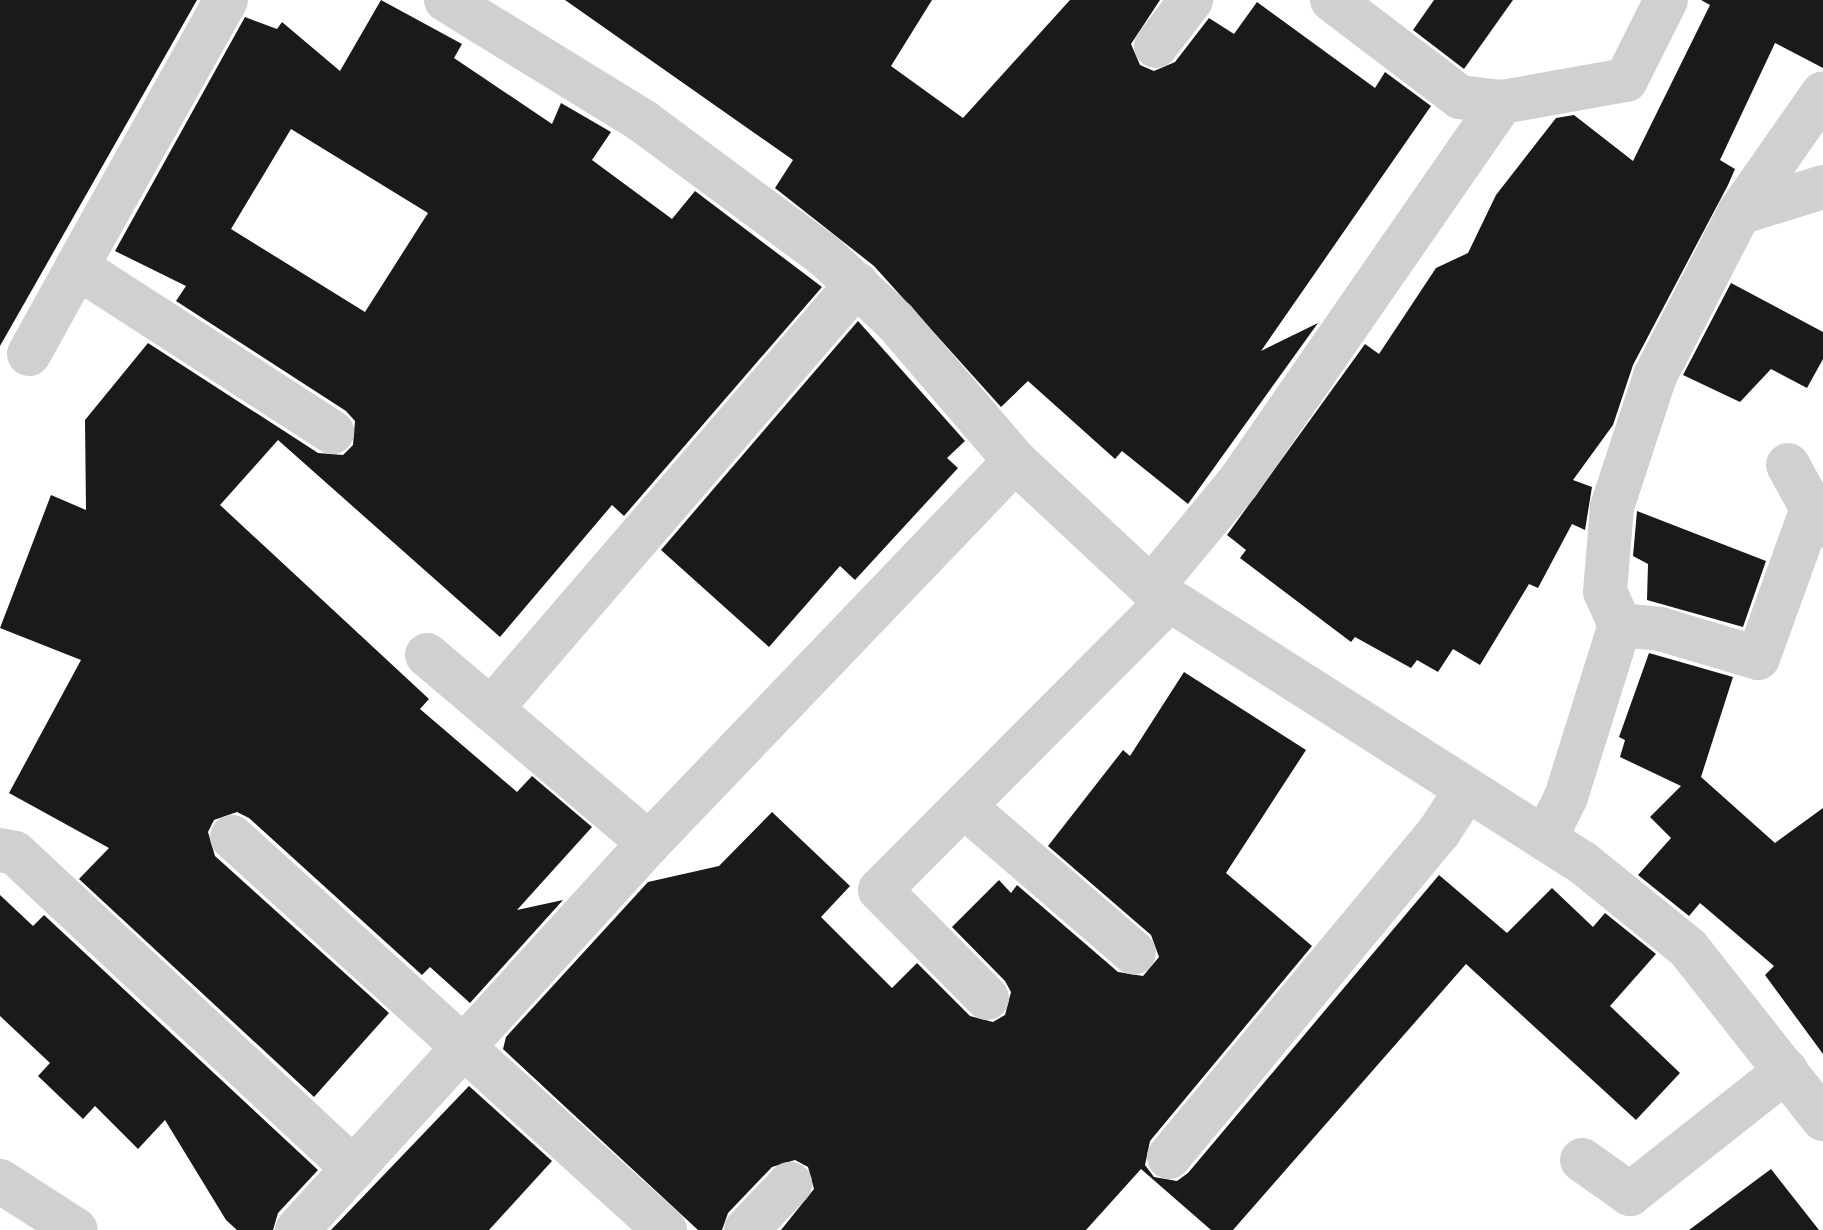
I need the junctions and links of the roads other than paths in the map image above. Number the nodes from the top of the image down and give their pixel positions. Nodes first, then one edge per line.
1 (226, 0) edge
2 (446, 0) edge
3 (1191, 0) edge
4 (1332, 0) edge
5 (1666, 0) edge
6 (1156, 46) dead end
7 (1823, 93) edge
8 (1502, 102) junction
9 (1823, 187) edge
10 (1739, 213) junction
11 (77, 267) junction
12 (857, 284) junction
13 (29, 354) dead end
14 (332, 432) dead end
15 (1015, 461) junction
16 (1788, 465) dead end
17 (1817, 518) edge
18 (1159, 595) junction
19 (1620, 625) junction
20 (427, 655) dead end
21 (491, 709) junction
22 (1464, 793) junction
23 (965, 807) junction
24 (232, 837) dead end
25 (1545, 839) junction
26 (649, 843) junction
27 (0, 850) edge
28 (1134, 953) dead end
29 (987, 998) dead end
30 (466, 1045) junction
31 (1786, 1071) junction
32 (1823, 1119) edge
33 (1169, 1157) dead end
34 (1582, 1160) dead end
35 (354, 1169) junction
36 (0, 1181) edge
37 (790, 1184) dead end
38 (76, 1230) edge
39 (297, 1230) edge
40 (665, 1230) edge
41 (746, 1230) edge

1 - 11 street
2 - 12 street
3 - 6 street
4 - 8 street
5 - 8 street
7 - 10 street
8 - 18 street
9 - 10 street
10 - 19 street
11 - 13 street
11 - 14 street
12 - 15 street
12 - 21 street
15 - 18 street
15 - 26 street
16 - 17 street
17 - 19 street
18 - 22 street
18 - 23 street
19 - 25 street
20 - 21 street
21 - 26 street
22 - 25 street
22 - 33 street
23 - 28 street
23 - 29 street
24 - 30 street
25 - 31 street
26 - 30 street
27 - 35 street
30 - 35 street
30 - 40 street
31 - 32 street
31 - 34 street
35 - 39 street
36 - 38 street
37 - 41 street

